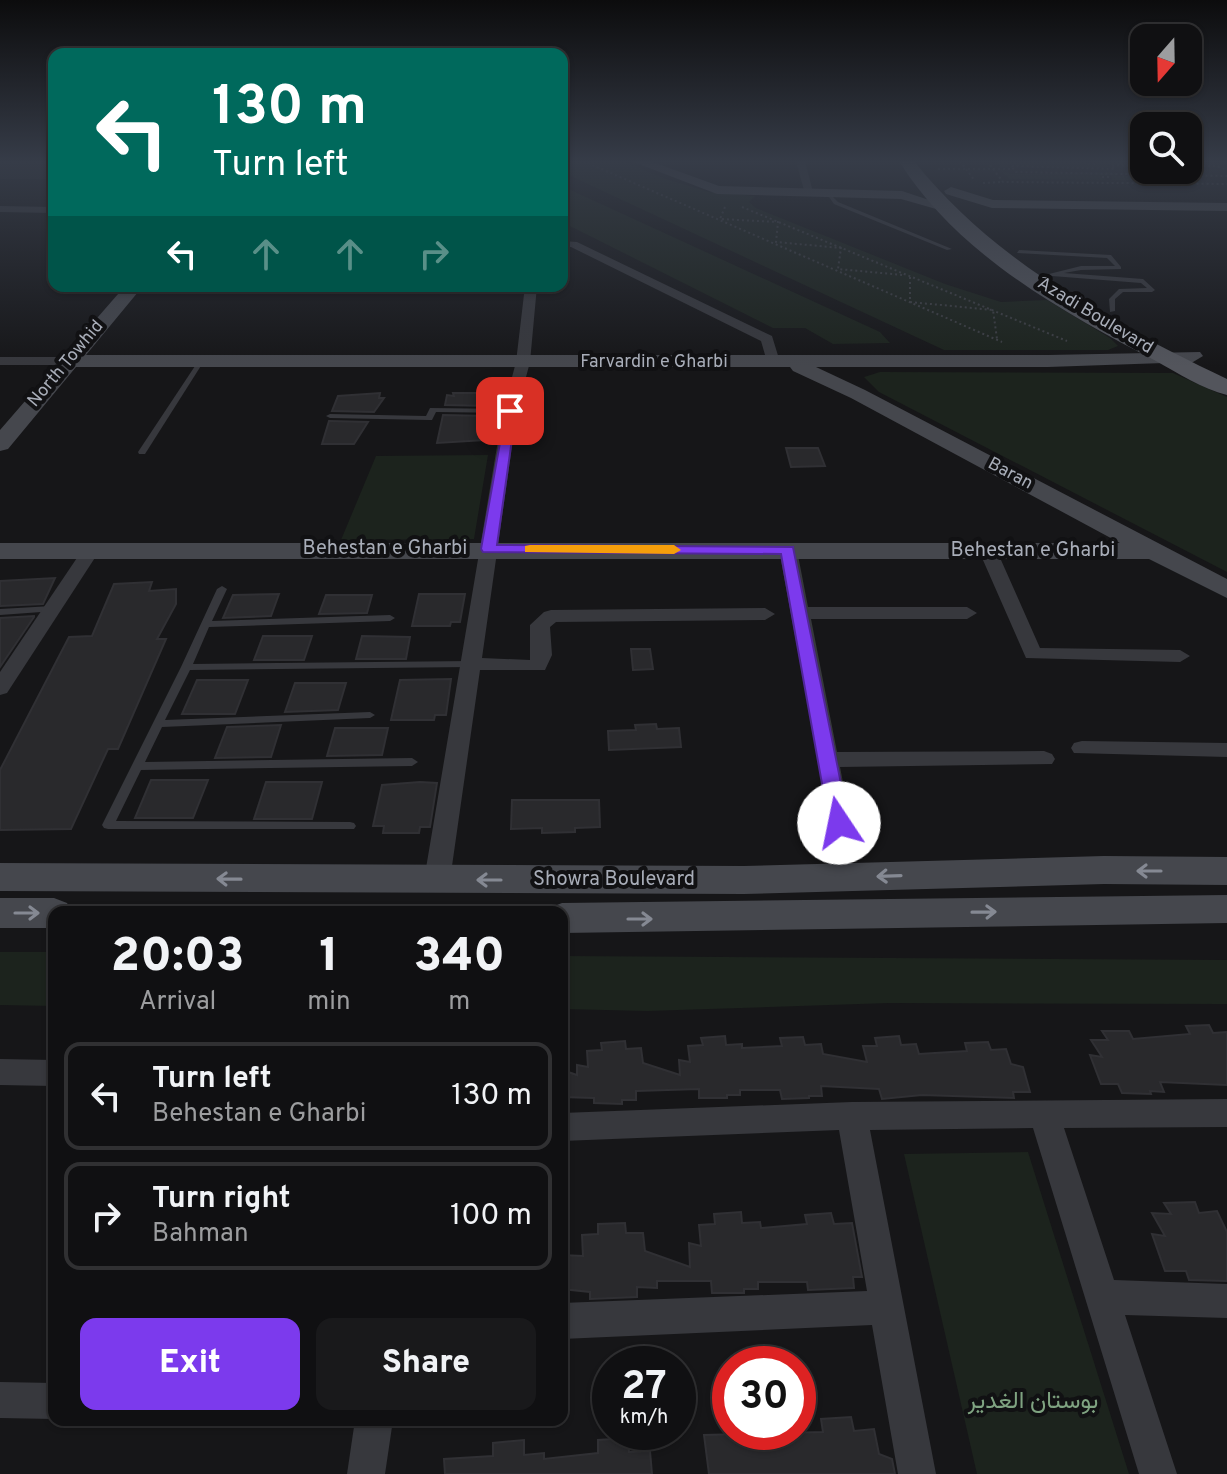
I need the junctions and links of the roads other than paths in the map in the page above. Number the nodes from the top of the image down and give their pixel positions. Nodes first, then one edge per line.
1 (902, 230) edge
2 (966, 230) edge
3 (1001, 230) edge
4 (568, 244) edge
5 (949, 249) dead end
6 (1019, 252) junction
7 (1052, 274) junction
8 (129, 292) edge
9 (530, 292) edge
10 (1112, 311) junction
11 (1187, 359) edge
12 (0, 361) edge
13 (67, 361) junction
14 (201, 361) junction
15 (880, 361) junction
16 (523, 362) junction
17 (782, 362) junction
18 (842, 386) junction
19 (1227, 388) edge
20 (510, 411) junction
21 (330, 416) dead end
22 (0, 444) edge
23 (142, 452) dead end
24 (489, 549) junction
25 (91, 550) junction
26 (788, 550) junction
27 (0, 551) edge
28 (988, 551) junction
29 (1154, 551) junction
30 (222, 589) dead end
31 (1227, 590) edge
32 (52, 609) junction
33 (0, 612) edge
34 (799, 613) junction
35 (967, 613) dead end
36 (765, 614) dead end
37 (390, 618) dead end
38 (206, 624) junction
39 (1180, 656) dead end
40 (471, 664) junction
41 (186, 667) junction
42 (4, 677) edge
43 (370, 715) dead end
44 (158, 724) junction
45 (1082, 748) dead end
46 (1227, 750) edge
47 (1044, 759) dead end
48 (827, 760) junction
49 (412, 762) dead end
50 (137, 766) junction
51 (839, 823) dead end
52 (350, 826) dead end
53 (1227, 871) edge
54 (0, 877) edge
55 (437, 880) junction
56 (1227, 909) edge
57 (0, 913) edge
58 (48, 913) edge
59 (568, 918) edge
60 (0, 1072) edge
61 (48, 1073) edge
62 (1227, 1113) edge
63 (1044, 1114) junction
64 (852, 1116) junction
65 (568, 1127) edge
66 (1102, 1297) junction
67 (1227, 1301) edge
68 (887, 1307) junction
69 (568, 1321) edge
70 (0, 1400) edge
71 (48, 1401) edge
72 (373, 1426) edge
73 (366, 1474) edge
74 (917, 1474) edge
75 (1158, 1474) edge

1 - 5 lane
2 - 11 main road, َAzadi Boulevard
3 - 6 main road, َAzadi Boulevard
4 - 17 street
6 - 7 main road, َAzadi Boulevard
6 - 7 lane
7 - 10 main road, َAzadi Boulevard
7 - 10 lane
8 - 13 street, North Towhid
9 - 16 street
10 - 11 main road, َAzadi Boulevard
11 - 15 street, Farvardin e Gharbi
11 - 19 main road, َAzadi Boulevard
12 - 13 street
13 - 14 street, Farvardin e Gharbi
13 - 22 street, North Towhid
14 - 16 street, Farvardin e Gharbi
14 - 23 lane
15 - 17 street, Farvardin e Gharbi
15 - 18 street
16 - 17 street, Farvardin e Gharbi
16 - 20 street
17 - 18 street, ‌‌Baran
18 - 29 street, ‌‌Baran
20 - 21 lane
20 - 24 street
24 - 25 street, Behestan e Gharbi
24 - 26 street, Behestan e Gharbi
24 - 40 street
25 - 27 street, Behestan e Gharbi
25 - 32 street
26 - 28 street, Behestan e Gharbi
26 - 34 street
28 - 29 street, Behestan e Gharbi
28 - 39 street
29 - 31 street, ‌‌Baran
30 - 38 lane
32 - 33 lane
32 - 42 street
34 - 35 street
34 - 48 street
36 - 40 street
37 - 38 lane
38 - 41 lane
40 - 41 lane
40 - 55 street
41 - 44 lane
43 - 44 lane
44 - 50 lane
45 - 46 street
47 - 48 street
48 - 51 street
49 - 50 lane
50 - 52 lane
53 -> 55 street, Showra Boulevard
55 -> 54 street, Showra Boulevard
59 -> 56 street, Showra Boulevard
57 -> 58 street
60 - 61 street
62 - 63 street
63 - 64 street
63 - 66 street
64 - 65 street
64 - 68 street
66 - 67 street
66 - 75 street
68 - 69 street
68 - 74 street
70 - 71 street
72 - 73 street

